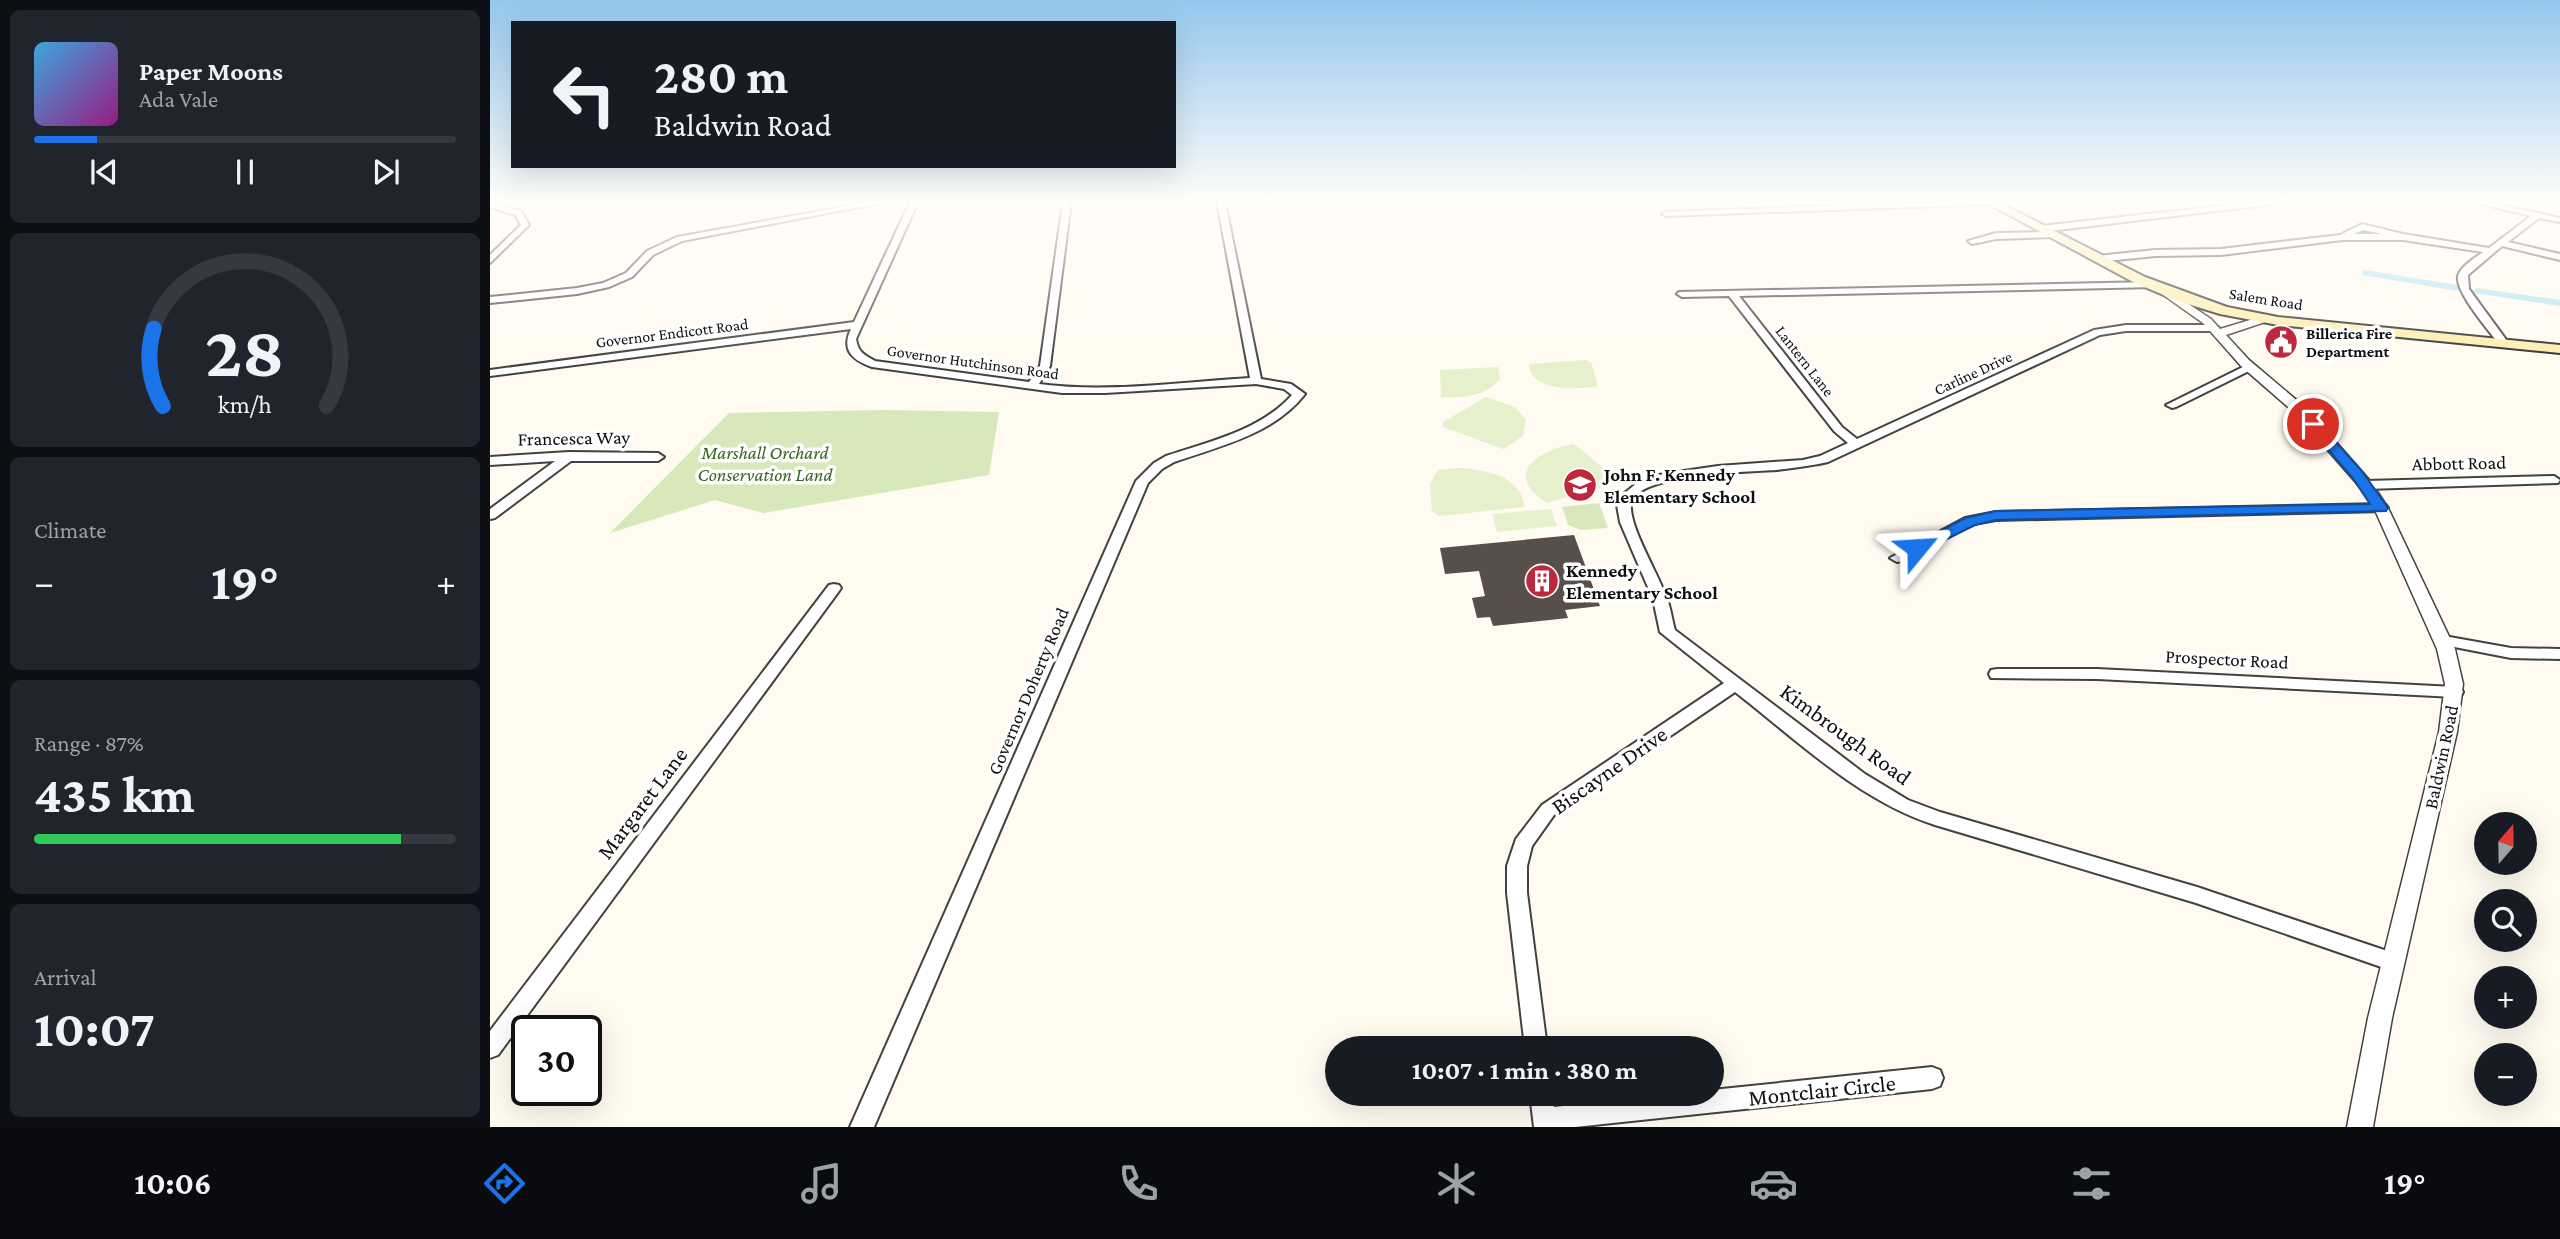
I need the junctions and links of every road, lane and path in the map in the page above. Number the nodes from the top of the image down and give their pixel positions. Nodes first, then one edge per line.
1 (648, 255) edge
2 (890, 255) edge
3 (1060, 255) edge
4 (1231, 255) edge
5 (2089, 255) edge
6 (2140, 255) edge
7 (2485, 255) edge
8 (2097, 259) junction
9 (2155, 287) junction
10 (1732, 293) junction
11 (1682, 294) dead end
12 (490, 300) edge
13 (2264, 319) junction
14 (857, 325) junction
15 (2217, 331) junction
16 (2502, 341) junction
17 (2560, 349) edge
18 (2249, 367) junction
19 (490, 373) edge
20 (1256, 381) junction
21 (1032, 386) junction
22 (2172, 405) dead end
23 (1857, 444) junction
24 (569, 456) junction
25 (658, 457) dead end
26 (490, 461) edge
27 (1749, 468) joint
28 (2554, 480) dead end
29 (2366, 485) junction
30 (2381, 508) junction
31 (490, 515) edge
32 (1897, 558) dead end
33 (834, 588) dead end
34 (2444, 641) junction
35 (2560, 654) edge
36 (1997, 674) dead end
37 (1736, 683) junction
38 (2455, 692) junction
39 (2393, 962) junction
40 (1535, 1036) edge
41 (490, 1048) edge
42 (1932, 1078) dead end
43 (1545, 1123) edge
44 (862, 1127) edge
45 (2360, 1127) edge

1 - 12 street
2 - 14 street, Governor Hutchinson Road
3 - 21 street
4 - 20 street
5 - 8 main road, Salem Road
6 - 8 street
7 - 16 street
8 - 9 main road, Salem Road
9 - 10 street
9 - 13 main road, Salem Road
9 - 15 street, Baldwin Road
10 - 11 street
10 - 23 street, Lantern Lane
13 - 15 street
13 - 16 main road, Salem Road
14 - 19 street, Governor Endicott Road
14 - 21 street, Governor Hutchinson Road
15 - 18 street, Baldwin Road
15 - 23 street, Carline Drive
16 - 17 main road, Salem Road
18 - 22 street
18 - 29 street, Baldwin Road
20 - 21 street, Governor Hutchinson Road
20 - 44 street, Governor Doherty Road
23 - 27 street, Carline Drive
24 - 25 street, Francesca Way
24 - 26 street, Francesca Way
24 - 31 street
27 - 37 street, Kimbrough Road
28 - 29 street, Abbott Road
29 - 30 street, Baldwin Road
30 - 32 street
30 - 34 street, Baldwin Road
33 - 41 street, Margaret Lane
34 - 35 street
34 - 38 street, Baldwin Road
36 - 38 street, Prospector Road
37 - 39 street, Kimbrough Road
37 - 40 street, Biscayne Drive
38 - 39 street, Baldwin Road
39 - 45 street, Baldwin Road
42 - 43 street, Montclair Circle

